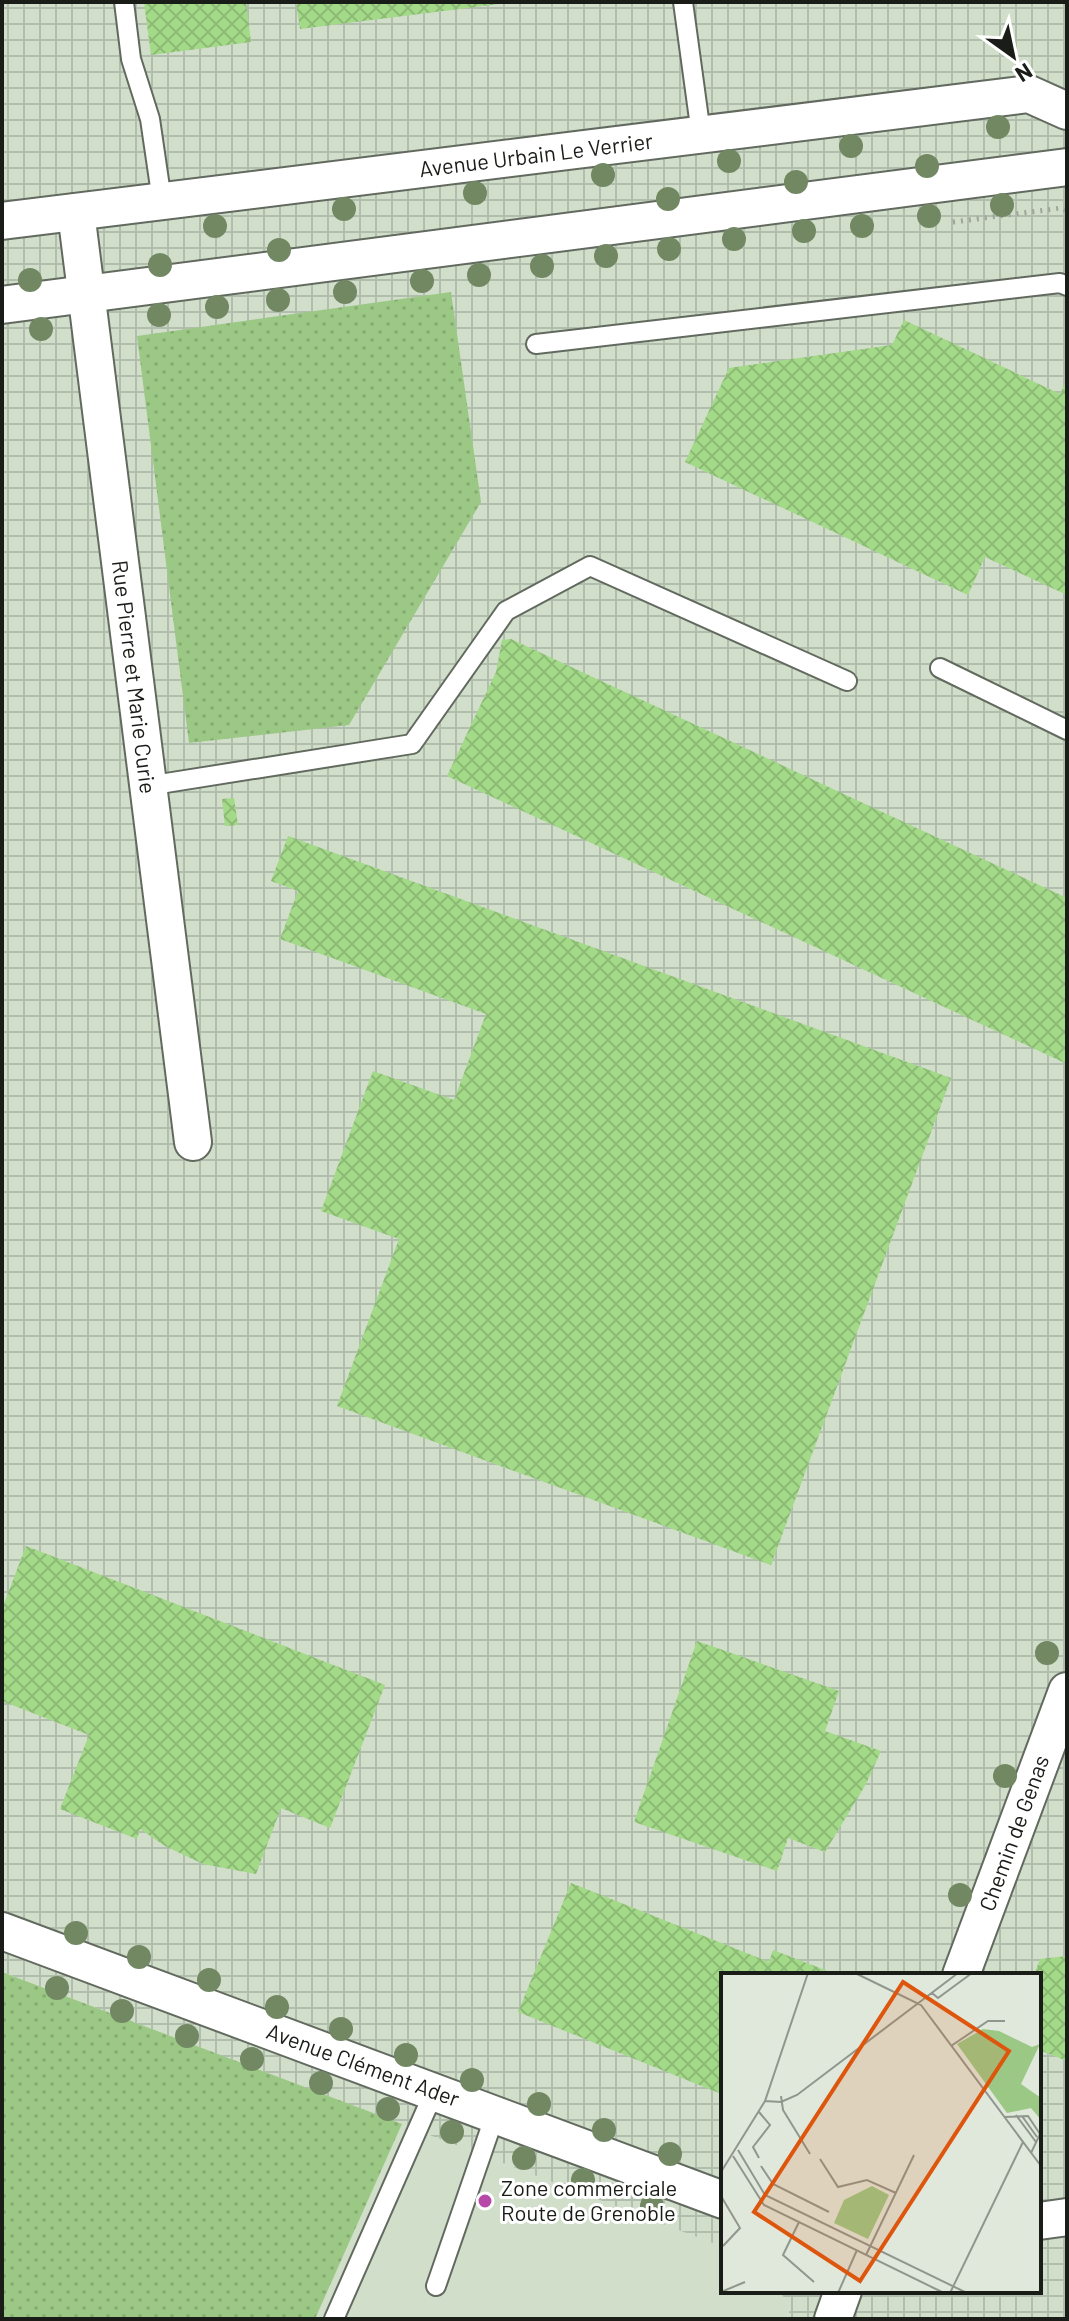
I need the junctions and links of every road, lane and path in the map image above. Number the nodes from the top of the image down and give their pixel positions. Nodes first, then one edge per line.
1 (124, 2) edge
2 (683, 2) edge
3 (1067, 111) edge
4 (701, 134) junction
5 (1067, 167) edge
6 (162, 201) junction
7 (76, 212) junction
8 (2, 221) edge
9 (1067, 286) edge
10 (86, 294) junction
11 (2, 305) edge
12 (536, 344) dead end
13 (940, 668) dead end
14 (847, 681) dead end
15 (1067, 730) edge
16 (147, 786) junction
17 (193, 1142) dead end
18 (1067, 1691) edge
19 (2, 1931) edge
20 (962, 1973) edge
21 (434, 2092) junction
22 (495, 2115) junction
23 (721, 2199) edge
24 (1067, 2217) edge
25 (1041, 2221) edge
26 (436, 2286) dead end
27 (842, 2293) edge
28 (334, 2319) edge
29 (833, 2319) edge

1 - 6 lane
2 - 4 lane
3 - 4 street, Avenue Urbain Le Verrier
4 - 6 street, Avenue Urbain Le Verrier
5 - 10 street
6 - 7 street, Avenue Urbain Le Verrier
7 - 8 street, Avenue Urbain Le Verrier
7 - 10 street, Rue Pierre et Marie Curie
9 - 12 lane
10 - 11 street
10 - 16 street, Rue Pierre et Marie Curie
13 - 15 lane
14 - 16 lane
16 - 17 street, Rue Pierre et Marie Curie
18 - 20 street, Chemin de Genas
19 - 21 street, Avenue Clément Ader
21 - 22 street, Avenue Clément Ader
21 - 28 lane
22 - 23 street, Avenue Clément Ader
22 - 26 lane
24 - 25 street
27 - 29 street

